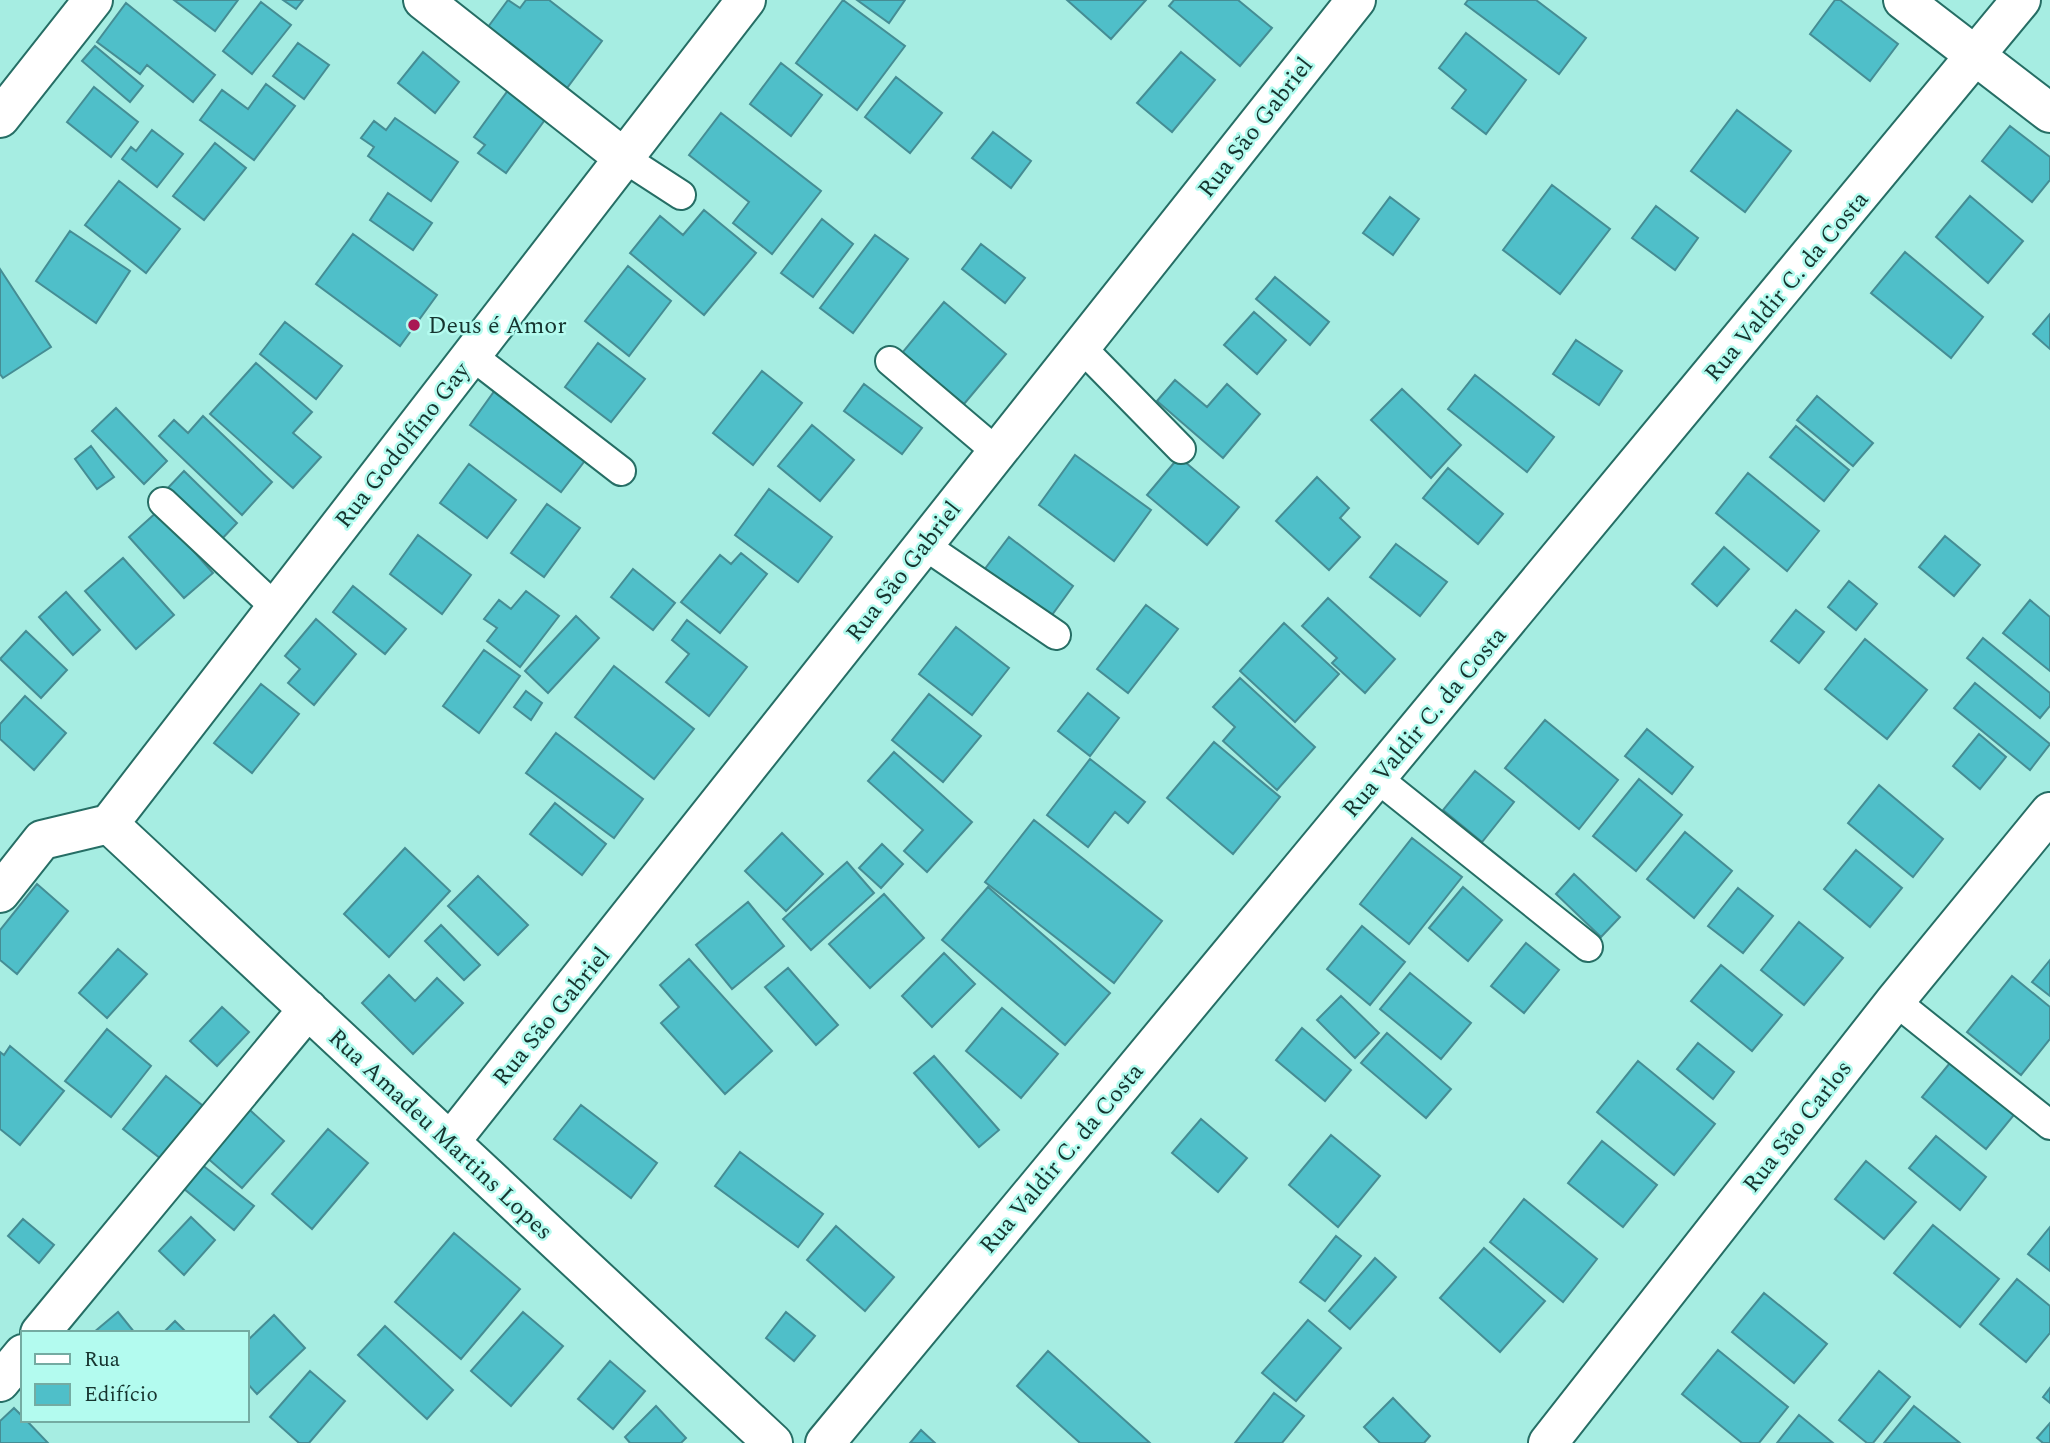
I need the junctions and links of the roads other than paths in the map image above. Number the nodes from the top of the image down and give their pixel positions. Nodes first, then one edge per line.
1 (93, 0) edge
2 (423, 0) edge
3 (746, 0) edge
4 (1356, 0) edge
5 (1903, 0) edge
6 (2021, 0) edge
7 (1976, 56) junction
8 (2050, 113) edge
9 (0, 118) edge
10 (624, 158) junction
11 (681, 195) dead end
12 (1081, 347) junction
13 (471, 355) junction
14 (890, 361) dead end
15 (1181, 449) dead end
16 (997, 452) junction
17 (621, 471) dead end
18 (163, 502) dead end
19 (924, 545) junction
20 (276, 608) junction
21 (1056, 635) dead end
22 (1377, 778) junction
23 (2050, 812) edge
24 (109, 824) junction
25 (0, 894) edge
26 (1588, 947) dead end
27 (1895, 1001) junction
28 (308, 1009) junction
29 (2050, 1125) edge
30 (450, 1142) junction
31 (42, 1331) edge
32 (21, 1356) edge
33 (0, 1382) edge
34 (774, 1443) edge
35 (825, 1443) edge
36 (1548, 1443) edge

1 - 9 street
2 - 10 street
3 - 10 street, Rua Godolfino Gay
4 - 12 street, Rua São Gabriel
5 - 7 street
6 - 7 street, Rua Valdir C. da Costa
7 - 8 street
7 - 22 street, Rua Valdir C. da Costa
10 - 11 lane
10 - 13 street, Rua Godolfino Gay
12 - 15 lane
12 - 16 street, Rua São Gabriel
13 - 17 lane
13 - 20 street, Rua Godolfino Gay
14 - 16 lane
16 - 19 street, Rua São Gabriel
18 - 20 lane
19 - 21 lane
19 - 30 street, Rua São Gabriel
20 - 24 street, Rua Godolfino Gay
22 - 26 lane
22 - 35 street, Rua Valdir C. da Costa
23 - 27 street, Rua São Carlos
24 - 25 street
24 - 28 street, Rua Amadeu Martins Lopes
27 - 29 lane
27 - 36 street, Rua São Carlos
28 - 30 street, Rua Amadeu Martins Lopes
28 - 31 street
30 - 34 street, Rua Amadeu Martins Lopes
32 - 33 street

